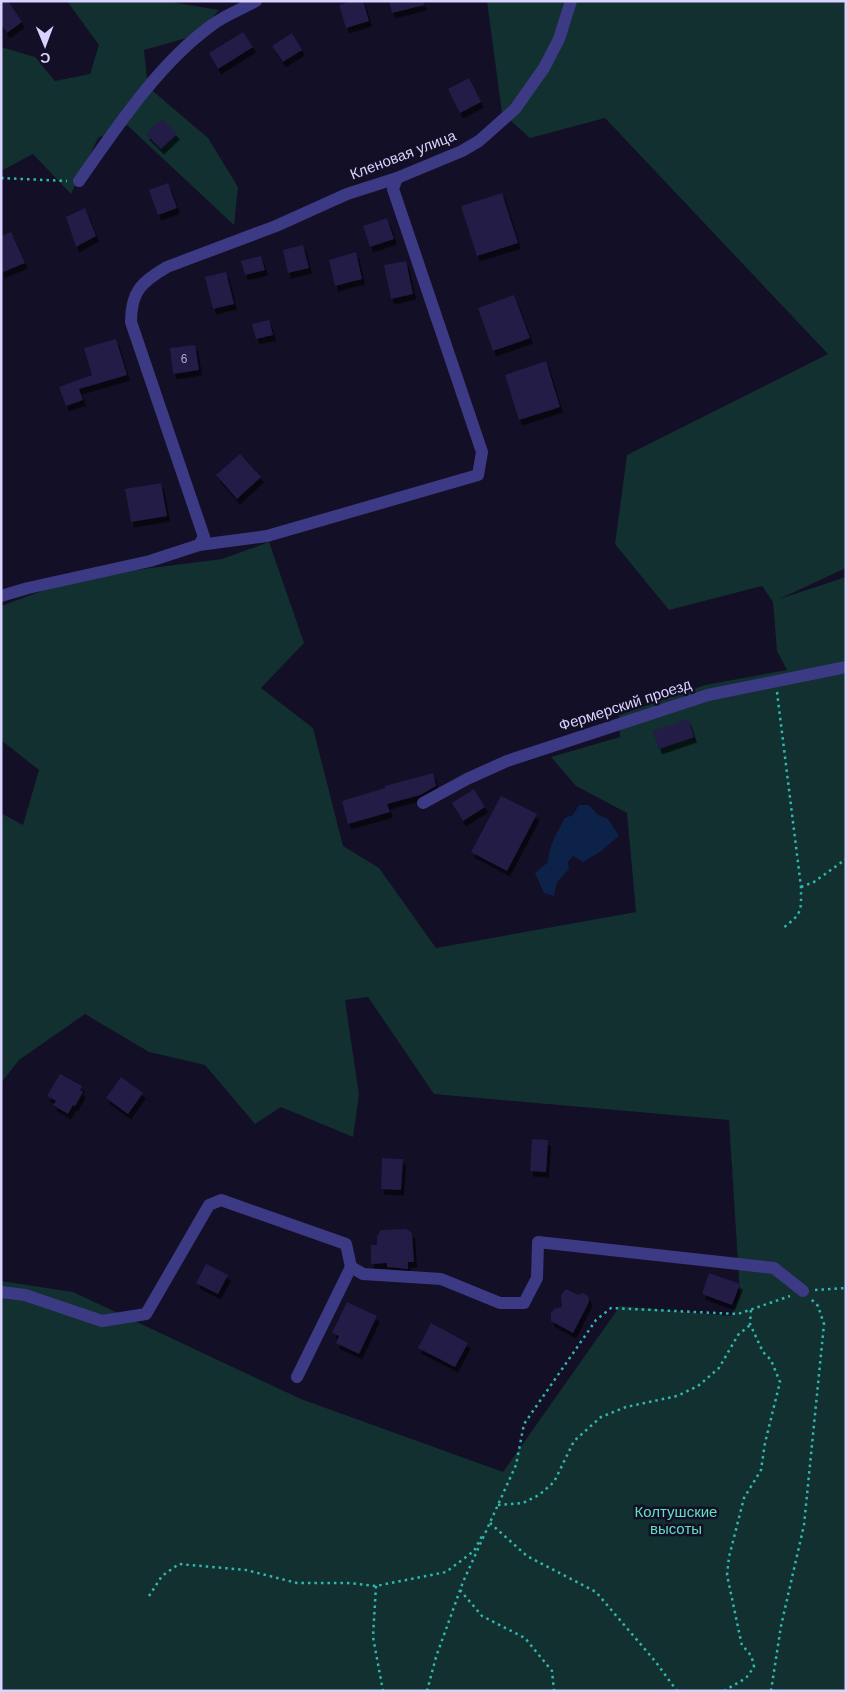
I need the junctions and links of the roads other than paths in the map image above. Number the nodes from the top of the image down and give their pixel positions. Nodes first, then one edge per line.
1 (256, 1) edge
2 (571, 1) edge
3 (397, 178) junction
4 (79, 182) road end
5 (199, 545) junction
6 (1, 596) edge
7 (846, 667) edge
8 (423, 803) dead end
9 (351, 1267) junction
10 (803, 1291) road end
11 (1, 1292) edge
12 (297, 1377) dead end

1 - 4 street
2 - 3 street, Кленовая улица
3 - 5 street, Кленовая улица
3 - 5 street
5 - 6 street
7 - 8 street, Фермерский проезд
9 - 10 street
9 - 11 street
9 - 12 street

